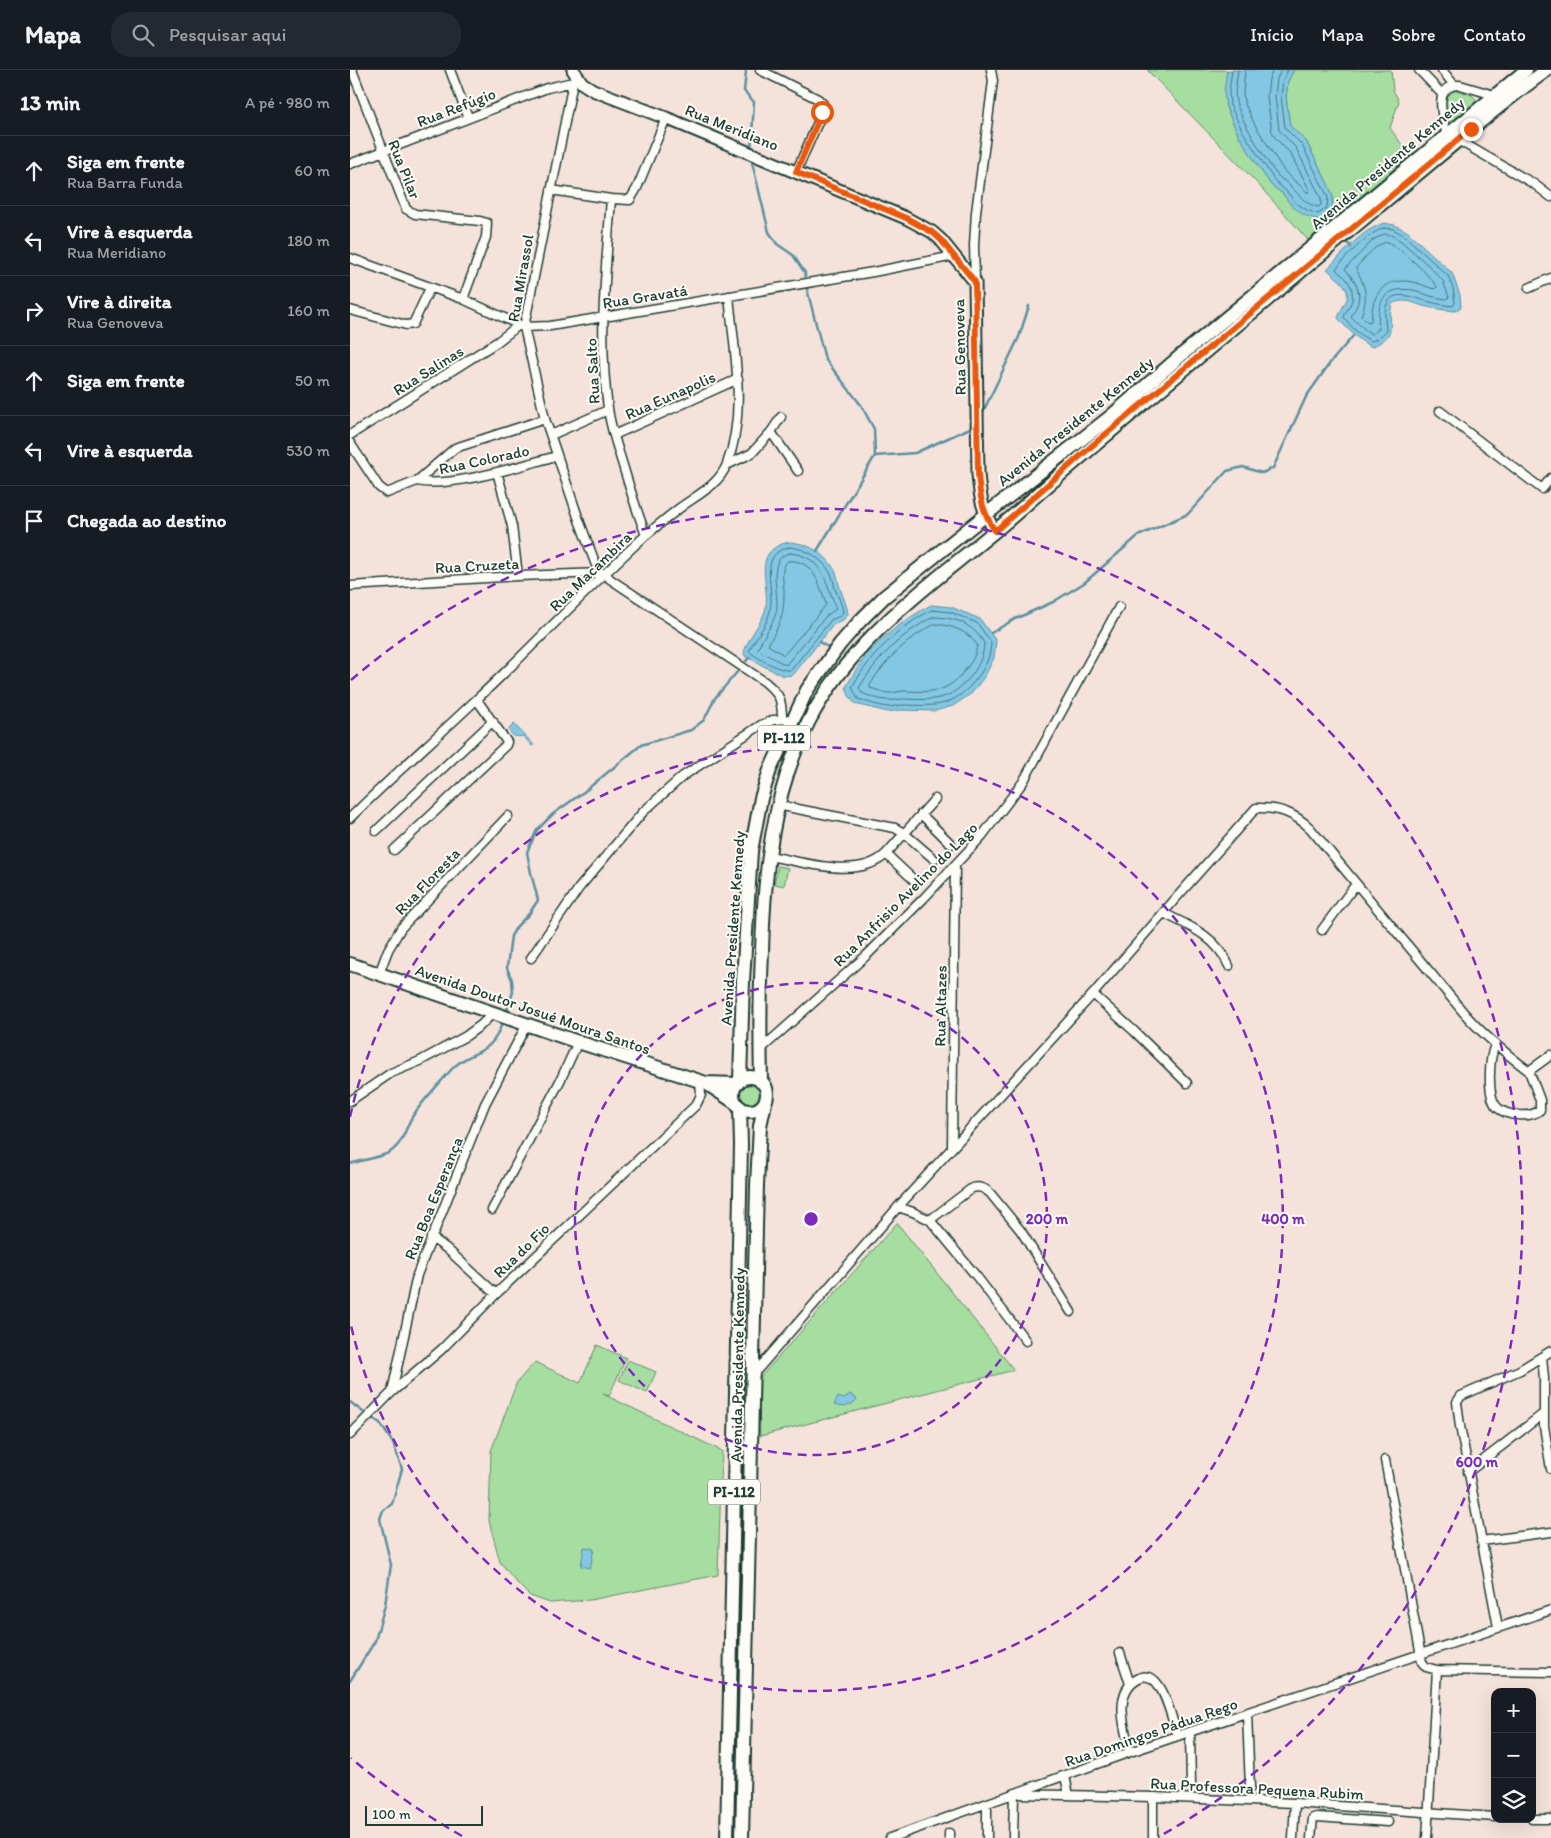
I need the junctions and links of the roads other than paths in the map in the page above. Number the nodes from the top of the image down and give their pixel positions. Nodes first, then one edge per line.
1 (352, 70) edge
2 (450, 70) edge
3 (760, 70) edge
4 (991, 70) edge
5 (1420, 70) edge
6 (1442, 70) edge
7 (1526, 70) edge
8 (1546, 71) edge
9 (575, 74) edge
10 (1454, 85) junction
11 (1442, 94) junction
12 (1494, 95) junction
13 (468, 117) junction
14 (666, 118) junction
15 (1453, 138) junction
16 (383, 150) junction
17 (350, 164) edge
18 (796, 172) junction
19 (551, 190) junction
20 (1551, 197) edge
21 (611, 199) junction
22 (954, 256) junction
23 (350, 258) edge
24 (1551, 278) edge
25 (975, 282) junction
26 (430, 288) junction
27 (1529, 288) dead end
28 (729, 296) junction
29 (463, 300) junction
30 (350, 310) edge
31 (604, 316) junction
32 (522, 326) junction
33 (738, 379) junction
34 (608, 410) junction
35 (1440, 411) dead end
36 (781, 417) dead end
37 (545, 419) junction
38 (771, 432) junction
39 (350, 435) edge
40 (551, 435) junction
41 (614, 435) junction
42 (350, 442) edge
43 (557, 456) junction
44 (727, 465) junction
45 (798, 471) dead end
46 (496, 472) junction
47 (1551, 478) edge
48 (417, 481) junction
49 (986, 516) junction
50 (995, 531) junction
51 (646, 535) junction
52 (602, 573) junction
53 (518, 576) junction
54 (350, 586) edge
55 (1119, 606) dead end
56 (477, 700) junction
57 (787, 719) junction
58 (493, 721) junction
59 (935, 799) dead end
60 (777, 805) junction
61 (921, 814) junction
62 (508, 816) dead end
63 (350, 818) edge
64 (376, 831) dead end
65 (905, 834) junction
66 (951, 844) dead end
67 (394, 850) dead end
68 (886, 854) junction
69 (768, 856) junction
70 (934, 860) dead end
71 (955, 865) junction
72 (916, 882) dead end
73 (1356, 884) junction
74 (1163, 913) junction
75 (1322, 930) dead end
76 (531, 958) dead end
77 (350, 964) edge
78 (1229, 966) dead end
79 (379, 974) junction
80 (1093, 994) junction
81 (494, 1013) junction
82 (526, 1024) junction
83 (578, 1042) junction
84 (1495, 1045) junction
85 (760, 1050) junction
86 (1551, 1055) edge
87 (1529, 1071) junction
88 (703, 1082) junction
89 (738, 1082) junction
90 (762, 1082) junction
91 (1187, 1083) dead end
92 (350, 1101) edge
93 (764, 1103) junction
94 (738, 1105) junction
95 (952, 1147) junction
96 (898, 1207) junction
97 (492, 1210) dead end
98 (930, 1220) junction
99 (431, 1237) junction
100 (496, 1294) junction
101 (1071, 1312) dead end
102 (738, 1327) junction
103 (754, 1327) junction
104 (1026, 1342) dead end
105 (1551, 1351) edge
106 (1542, 1357) junction
107 (752, 1377) junction
108 (392, 1392) junction
109 (1543, 1414) junction
110 (350, 1435) edge
111 (1548, 1435) edge
112 (1384, 1460) dead end
113 (1551, 1469) edge
114 (1468, 1472) junction
115 (1551, 1532) edge
116 (1481, 1541) junction
117 (1551, 1610) edge
118 (1498, 1627) junction
119 (1120, 1653) dead end
120 (1421, 1654) junction
121 (1437, 1670) junction
122 (1551, 1672) edge
123 (1130, 1684) junction
124 (1247, 1713) junction
125 (1190, 1732) junction
126 (1178, 1736) junction
127 (1130, 1752) junction
128 (728, 1764) junction
129 (744, 1764) junction
130 (1065, 1776) junction
131 (1191, 1785) dead end
132 (1250, 1788) dead end
133 (1015, 1794) junction
134 (1069, 1795) junction
135 (1153, 1797) junction
136 (1295, 1803) junction
137 (987, 1804) junction
138 (1428, 1812) junction
139 (1491, 1817) edge
140 (1536, 1819) edge
141 (1551, 1819) edge
142 (1388, 1822) dead end
143 (727, 1838) edge
144 (742, 1838) edge
145 (890, 1838) edge
146 (987, 1838) edge
147 (1014, 1838) edge
148 (1154, 1838) edge
149 (1293, 1838) edge
150 (1311, 1838) edge
151 (1427, 1838) edge

1 - 16 street, Rua Pilar
2 - 13 street
3 - 18 street
4 - 25 street, Rua Genoveva
5 - 11 street
6 - 10 street
7 - 12 main road, Avenida Presidente Kennedy / PI-112
8 - 15 main road, Avenida Presidente Kennedy / PI-112
9 - 13 street, Rua Refúgio
9 - 14 street, Rua Meridiano
9 - 19 street, Rua Mirassol
10 - 11 street
10 - 12 street
11 - 15 street
12 - 15 main road, Avenida Presidente Kennedy / PI-112
13 - 16 street, Rua Refúgio
14 - 18 street, Rua Meridiano
14 - 21 street
15 - 20 street
15 - 49 main road, Avenida Presidente Kennedy / PI-112
15 - 50 main road, Avenida Presidente Kennedy / PI-112
16 - 17 street, Rua Refúgio
16 - 29 street, Rua Pilar
18 - 22 street, Rua Meridiano
19 - 21 street
19 - 32 street, Rua Mirassol
21 - 31 street, Rua Salto
22 - 25 street, Rua Meridiano
22 - 28 street, Rua Gravatá
23 - 26 street, Rua Gravatá
24 - 27 street
25 - 49 street, Rua Genoveva
26 - 29 street, Rua Gravatá
26 - 30 street
28 - 31 street, Rua Gravatá
28 - 33 street, Rua Macambira
29 - 32 street, Rua Gravatá
31 - 32 street, Rua Gravatá
31 - 34 street, Rua Salto
32 - 37 street, Rua Mirassol
32 - 39 street, Rua Salinas
33 - 41 street, Rua Eunapolis
33 - 44 street, Rua Macambira
34 - 40 street
34 - 41 street, Rua Salto
35 - 47 street
36 - 38 street
37 - 40 street, Rua Mirassol
37 - 48 street
38 - 44 street
38 - 45 street
40 - 43 street, Rua Mirassol
41 - 51 street, Rua Salto
42 - 48 street
43 - 46 street, Rua Colorado
43 - 52 street, Rua Mirassol
44 - 51 street, Rua Macambira
46 - 48 street, Rua Colorado
46 - 53 street
49 - 50 street, Rua Genoveva
49 - 57 main road, Avenida Presidente Kennedy / PI-112
50 - 60 main road, Avenida Presidente Kennedy / PI-112
51 - 52 street, Rua Macambira
52 - 53 street, Rua Cruzeta
52 - 56 street, Rua Macambira
52 - 57 street
53 - 54 street, Rua Cruzeta
55 - 71 street, Rua Anfrisio Avelino do Lago
56 - 58 street
56 - 63 street, Rua Macambira
57 - 76 street
57 - 89 main road, Avenida Presidente Kennedy / PI-112
58 - 64 street
58 - 67 street
59 - 61 street
60 - 65 street
60 - 69 main road, Avenida Presidente Kennedy / PI-112
61 - 65 street
61 - 66 street
62 - 79 street, Rua Floresta
65 - 68 street
65 - 70 street
68 - 69 street
68 - 72 street
69 - 85 main road, Avenida Presidente Kennedy / PI-112
71 - 85 street, Rua Anfrisio Avelino do Lago
71 - 95 street, Rua Altazes
73 - 74 street
73 - 75 street
73 - 84 street
74 - 78 street
74 - 80 street
77 - 79 main road, Avenida Doutor Josué Moura Santos
79 - 81 main road, Avenida Doutor Josué Moura Santos
80 - 91 street
80 - 95 street
81 - 82 main road, Avenida Doutor Josué Moura Santos
81 - 92 street
82 - 83 main road, Avenida Doutor Josué Moura Santos
82 - 99 street, Rua Boa Esperança
83 - 88 main road, Avenida Doutor Josué Moura Santos
83 - 97 street
84 - 87 street
84 - 87 street
85 - 90 main road, Avenida Presidente Kennedy / PI-112
86 - 87 street
88 - 89 main road
88 - 94 main road
88 - 100 street, Rua do Fio
89 - 90 main road
89 - 94 main road, Avenida Presidente Kennedy / PI-112
90 - 93 main road, Avenida Presidente Kennedy / PI-112
93 - 94 main road
93 - 103 main road, Avenida Presidente Kennedy / PI-112
94 - 102 main road, Avenida Presidente Kennedy / PI-112
95 - 96 street
96 - 98 street
96 - 107 street
98 - 101 street
98 - 104 street
99 - 100 street
99 - 108 street, Rua Boa Esperança
100 - 108 street, Rua do Fio
102 - 103 main road
102 - 128 main road, Avenida Presidente Kennedy / PI-112
103 - 107 main road, Avenida Presidente Kennedy / PI-112
105 - 106 street
106 - 109 street
106 - 114 street
107 - 129 main road, Avenida Presidente Kennedy / PI-112
108 - 110 street, Rua do Fio
109 - 111 street
109 - 114 street
111 - 113 street
112 - 120 street
114 - 116 street
115 - 116 street
116 - 118 street
117 - 118 street, Rua Domingos Pádua Rego
118 - 120 street, Rua Domingos Pádua Rego
119 - 123 street
120 - 121 street
120 - 124 street, Rua Domingos Pádua Rego
121 - 122 street
121 - 138 street
123 - 126 street
123 - 127 street
124 - 125 street, Rua Domingos Pádua Rego
124 - 132 street
125 - 126 street, Rua Domingos Pádua Rego
125 - 131 street
126 - 127 street, Rua Domingos Pádua Rego
127 - 130 street, Rua Domingos Pádua Rego
128 - 129 main road
128 - 143 main road, Avenida Presidente Kennedy / PI-112
129 - 144 main road, Avenida Presidente Kennedy / PI-112
130 - 133 street, Rua Domingos Pádua Rego
130 - 134 street
133 - 134 street, Rua Professora Pequena Rubim
133 - 137 street, Rua Domingos Pádua Rego
133 - 147 street
134 - 135 street, Rua Professora Pequena Rubim
135 - 136 street, Rua Professora Pequena Rubim
135 - 148 street
136 - 138 street, Rua Professora Pequena Rubim
136 - 149 street
137 - 145 street, Rua Domingos Pádua Rego
137 - 146 street
138 - 139 street, Rua Professora Pequena Rubim
138 - 151 street
140 - 141 street
142 - 150 street

